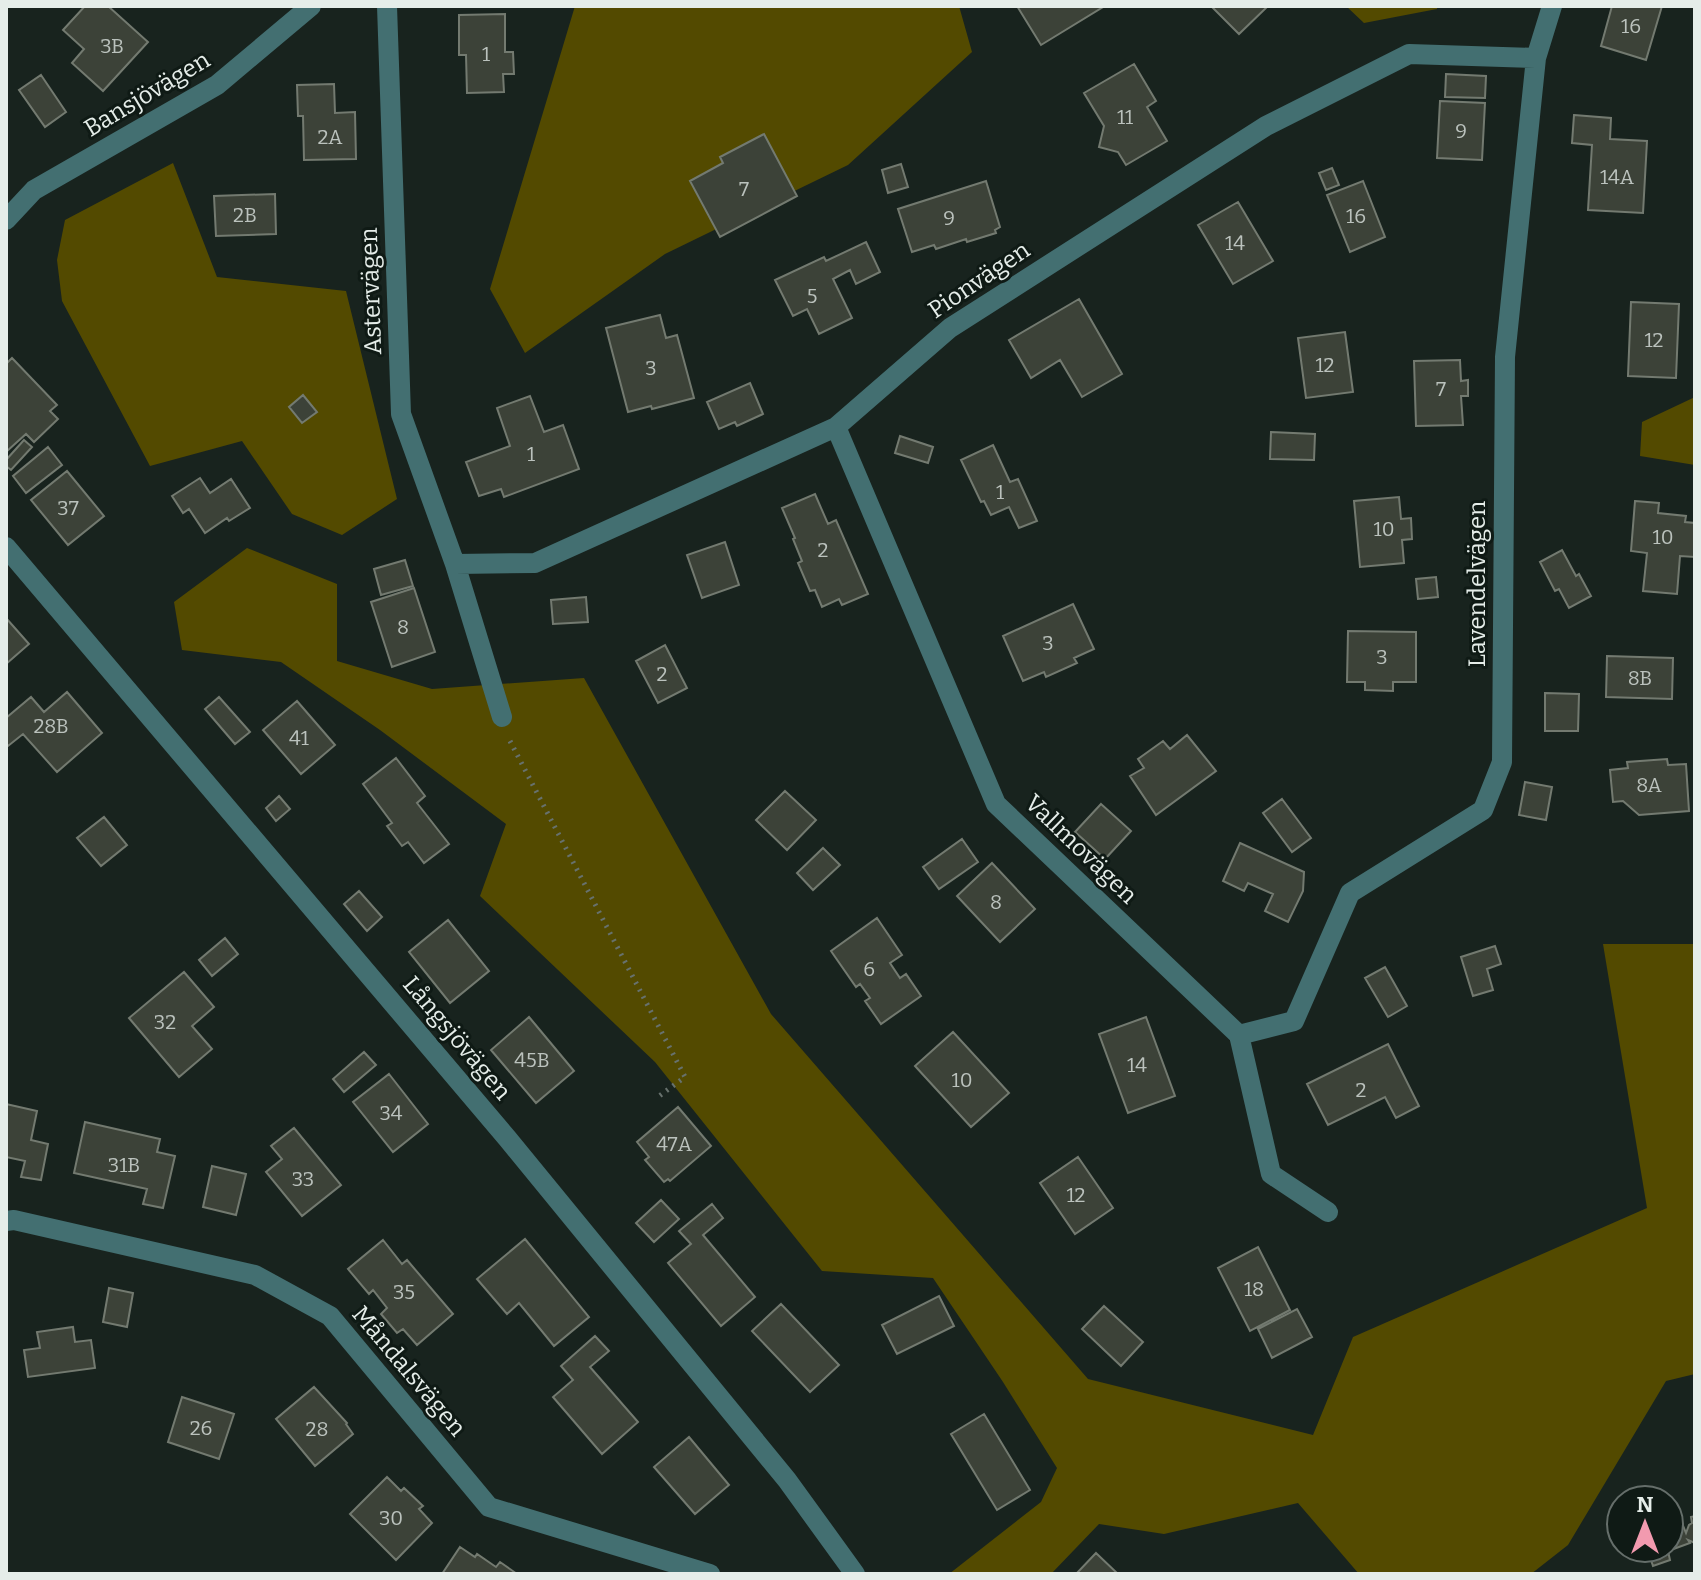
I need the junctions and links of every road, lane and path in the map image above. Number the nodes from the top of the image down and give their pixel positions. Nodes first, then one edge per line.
1 (311, 6) edge
2 (387, 6) edge
3 (1552, 6) edge
4 (1536, 58) junction
5 (6, 220) edge
6 (836, 427) junction
7 (6, 547) edge
8 (455, 564) junction
9 (502, 717) joint
10 (1239, 1035) junction
11 (658, 1097) dead end
12 (1328, 1212) dead end
13 (6, 1221) edge
14 (710, 1574) edge
15 (855, 1574) edge

1 - 5 street, Bansjövägen
2 - 8 street, Astervägen
3 - 4 street, Lavendelvägen
4 - 6 street, Pionvägen
4 - 10 street, Lavendelvägen
6 - 8 street, Pionvägen
6 - 10 street, Vallmovägen
7 - 15 street, Långsjövägen
8 - 9 street, Astervägen
9 - 11 path
10 - 12 street
13 - 14 street, Måndalsvägen

